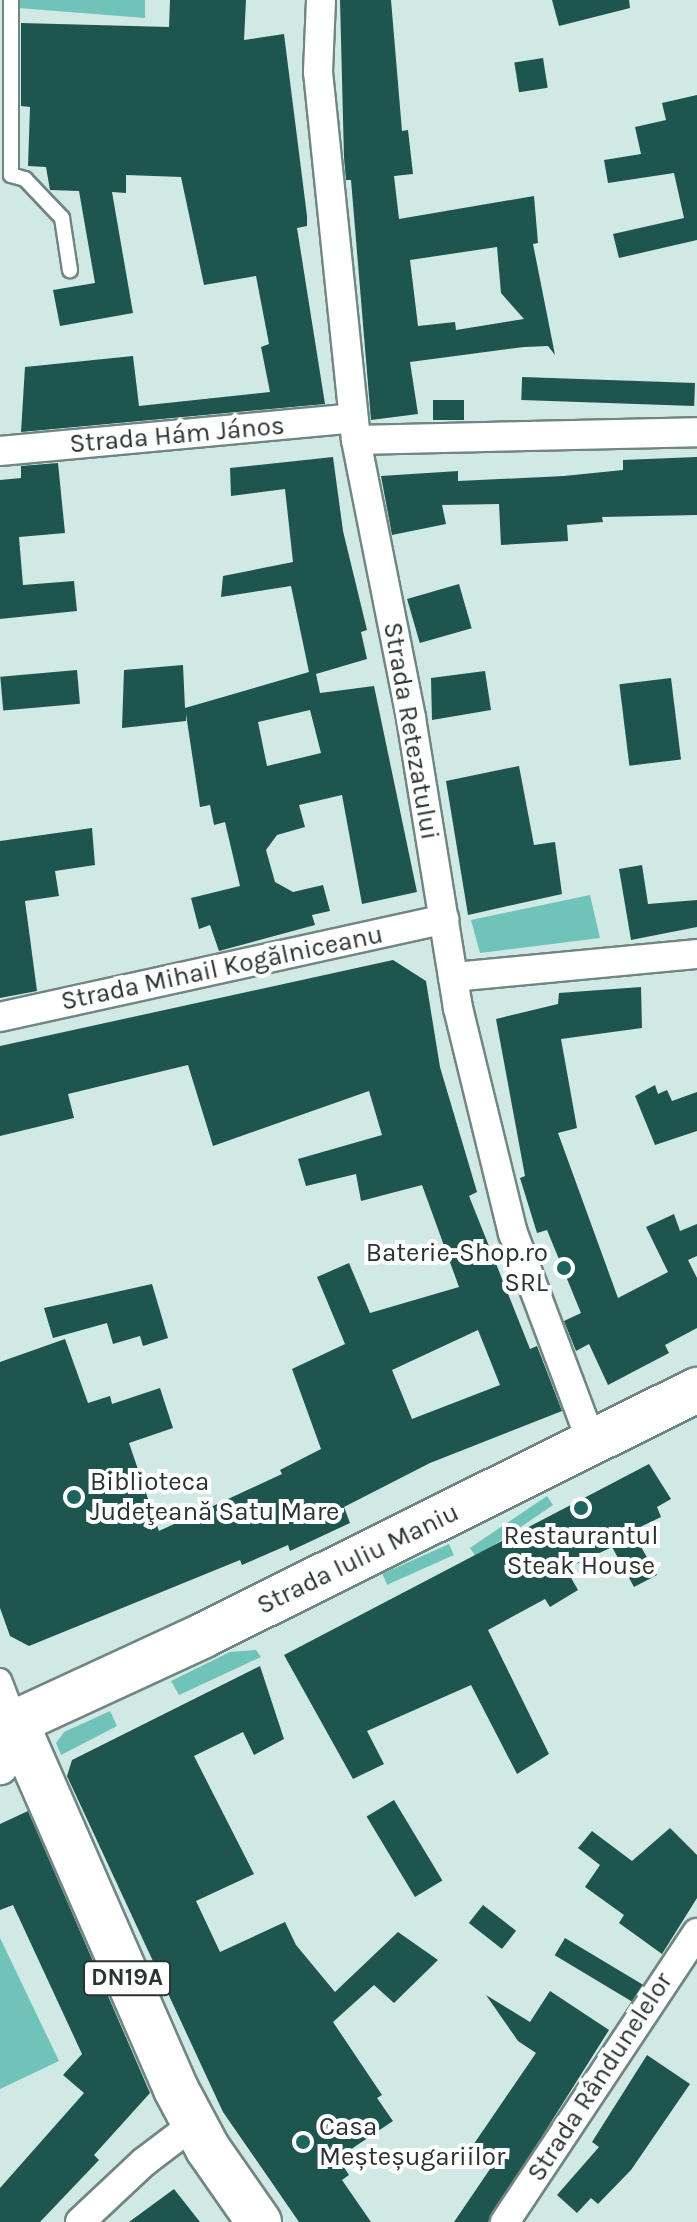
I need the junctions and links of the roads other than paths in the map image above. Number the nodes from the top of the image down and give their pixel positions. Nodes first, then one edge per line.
1 (11, 0) edge
2 (321, 0) edge
3 (70, 270) dead end
4 (355, 429) junction
5 (697, 432) edge
6 (0, 451) edge
7 (444, 919) junction
8 (697, 954) edge
9 (453, 977) junction
10 (0, 1017) edge
11 (697, 1390) edge
12 (592, 1443) junction
13 (0, 1680) edge
14 (8, 1721) edge
15 (0, 1766) edge
16 (697, 1933) edge
17 (194, 2124) junction
18 (80, 2222) edge
19 (259, 2222) edge
20 (505, 2222) edge

1 - 3 lane
2 - 4 street, Strada Retezatului
4 - 5 street, Strada Hám János
4 - 6 street, Strada Hám János
4 - 7 street, Strada Retezatului
7 - 9 street, Strada Retezatului
7 - 10 street, Strada Mihail Kogălniceanu
8 - 9 street
9 - 12 street, Strada Retezatului
11 - 12 main road, Strada Iuliu Maniu
12 - 14 main road, Strada Iuliu Maniu
13 - 14 street, DN19A
14 - 15 street
14 - 17 main road, DN19A
16 - 20 street, Strada Rândunelelor
17 - 18 street
17 - 19 main road, DN19A

